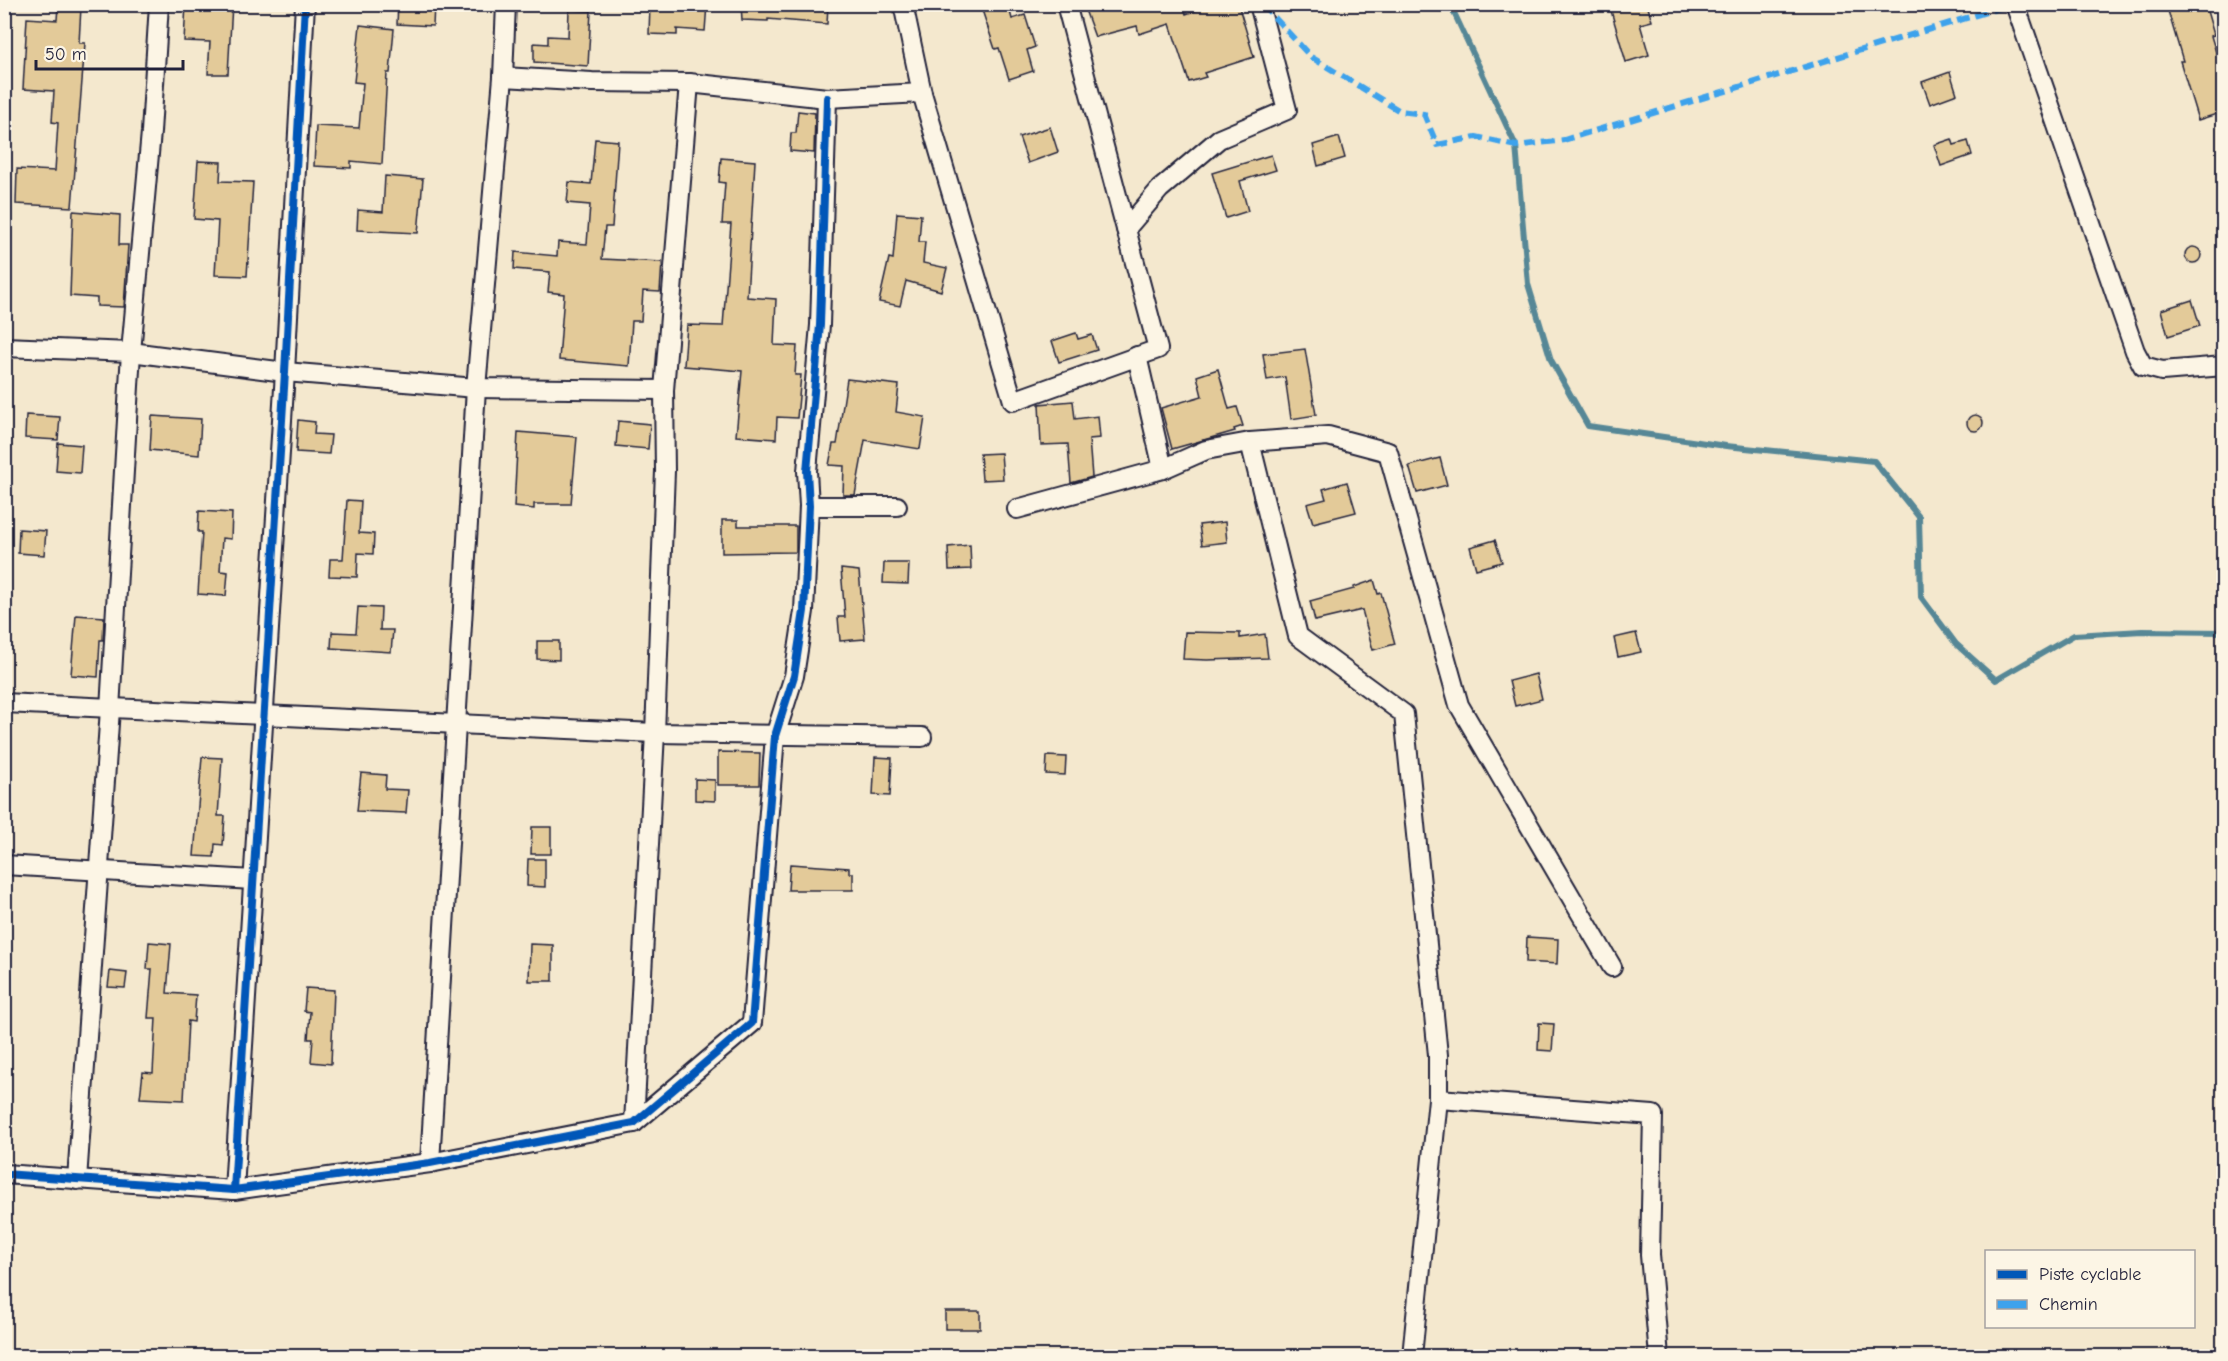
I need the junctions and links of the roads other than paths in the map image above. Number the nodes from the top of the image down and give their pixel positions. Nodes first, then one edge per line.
1 (159, 4) edge
2 (305, 4) edge
3 (507, 4) edge
4 (903, 4) edge
5 (1066, 4) edge
6 (1259, 4) edge
7 (2015, 4) edge
8 (502, 77) junction
9 (689, 83) junction
10 (922, 93) junction
11 (827, 98) junction
12 (1126, 229) junction
13 (4, 347) edge
14 (131, 352) junction
15 (1137, 356) junction
16 (2222, 369) edge
17 (285, 372) junction
18 (476, 388) junction
19 (664, 390) junction
20 (1250, 442) junction
21 (1163, 469) junction
22 (809, 506) junction
23 (897, 506) dead end
24 (1017, 509) dead end
25 (4, 704) edge
26 (110, 709) junction
27 (263, 716) junction
28 (456, 725) junction
29 (655, 733) junction
30 (775, 736) junction
31 (922, 737) dead end
32 (4, 865) edge
33 (99, 870) junction
34 (253, 880) junction
35 (1612, 967) dead end
36 (1438, 1099) junction
37 (634, 1123) junction
38 (430, 1163) junction
39 (4, 1174) edge
40 (77, 1180) junction
41 (234, 1190) junction
42 (1412, 1356) edge
43 (1659, 1356) edge

1 - 14 street
2 - 17 street
3 - 8 street
4 - 10 street
5 - 12 street
6 - 12 street
7 - 16 street
8 - 9 street
8 - 18 street
9 - 11 street
9 - 19 street
10 - 11 street
10 - 15 street
11 - 22 street
12 - 15 street
13 - 14 street
14 - 17 street
14 - 26 street
15 - 21 street
17 - 18 street
17 - 27 street
18 - 19 street
18 - 28 street
19 - 29 street
20 - 21 street
20 - 35 street
20 - 36 street
21 - 24 street
22 - 23 street
22 - 30 street
25 - 26 street
26 - 27 street
26 - 33 street
27 - 28 street
27 - 34 street
28 - 29 street
28 - 38 street
29 - 30 street
29 - 37 street
30 - 31 street
30 - 37 street
32 - 33 street
33 - 34 street
33 - 40 street
34 - 41 street
36 - 42 street
36 - 43 street
37 - 38 street
38 - 41 street
39 - 40 street
40 - 41 street

